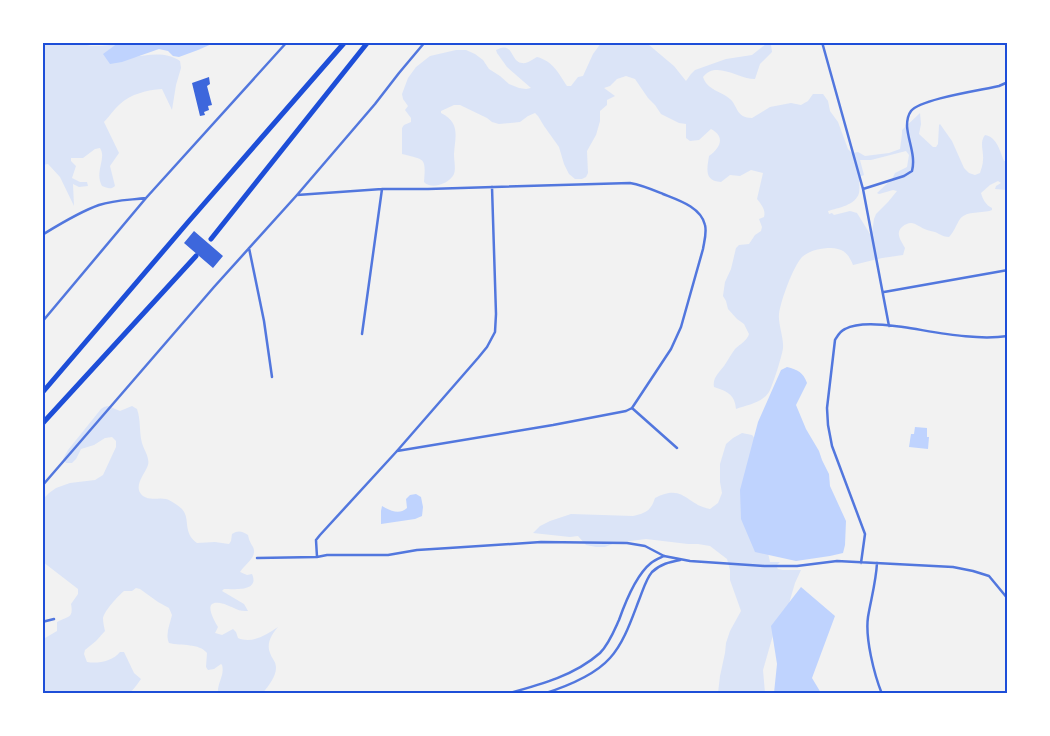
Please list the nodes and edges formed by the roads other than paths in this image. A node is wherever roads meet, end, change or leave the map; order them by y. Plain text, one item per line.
1 (287, 42) edge
2 (345, 42) edge
3 (368, 42) edge
4 (425, 42) edge
5 (822, 42) edge
6 (1008, 82) edge
7 (492, 186) junction
8 (863, 188) junction
9 (382, 189) junction
10 (297, 195) junction
11 (146, 198) junction
12 (42, 235) edge
13 (210, 239) dead end
14 (249, 248) junction
15 (196, 256) dead end
16 (1008, 270) edge
17 (884, 292) junction
18 (42, 322) edge
19 (890, 326) junction
20 (362, 334) dead end
21 (1008, 336) edge
22 (272, 377) dead end
23 (42, 393) edge
24 (632, 408) junction
25 (42, 424) edge
26 (677, 448) dead end
27 (397, 451) junction
28 (42, 486) edge
29 (664, 556) junction
30 (318, 557) junction
31 (257, 558) dead end
32 (683, 559) junction
33 (861, 562) junction
34 (877, 563) junction
35 (1008, 599) edge
36 (54, 619) dead end
37 (42, 622) edge
38 (506, 694) edge
39 (543, 694) edge
40 (882, 694) edge

1 - 11 street
2 - 23 highway
3 - 13 highway
4 - 10 street
5 - 8 street
6 - 8 street
7 - 9 street
7 - 24 street
7 - 27 street
8 - 17 street
9 - 10 street
9 - 20 street
10 - 14 street
11 - 12 street
11 - 18 street
14 - 22 street
14 - 28 street
15 - 25 highway
16 - 17 street
17 - 19 street
19 - 21 street
19 - 33 street
24 - 26 street
24 - 27 street
27 - 30 street
29 - 30 street
29 - 32 street
29 - 38 street
30 - 31 street
32 - 33 street
32 - 39 street
33 - 34 street
34 - 35 street
34 - 40 street
36 - 37 street

